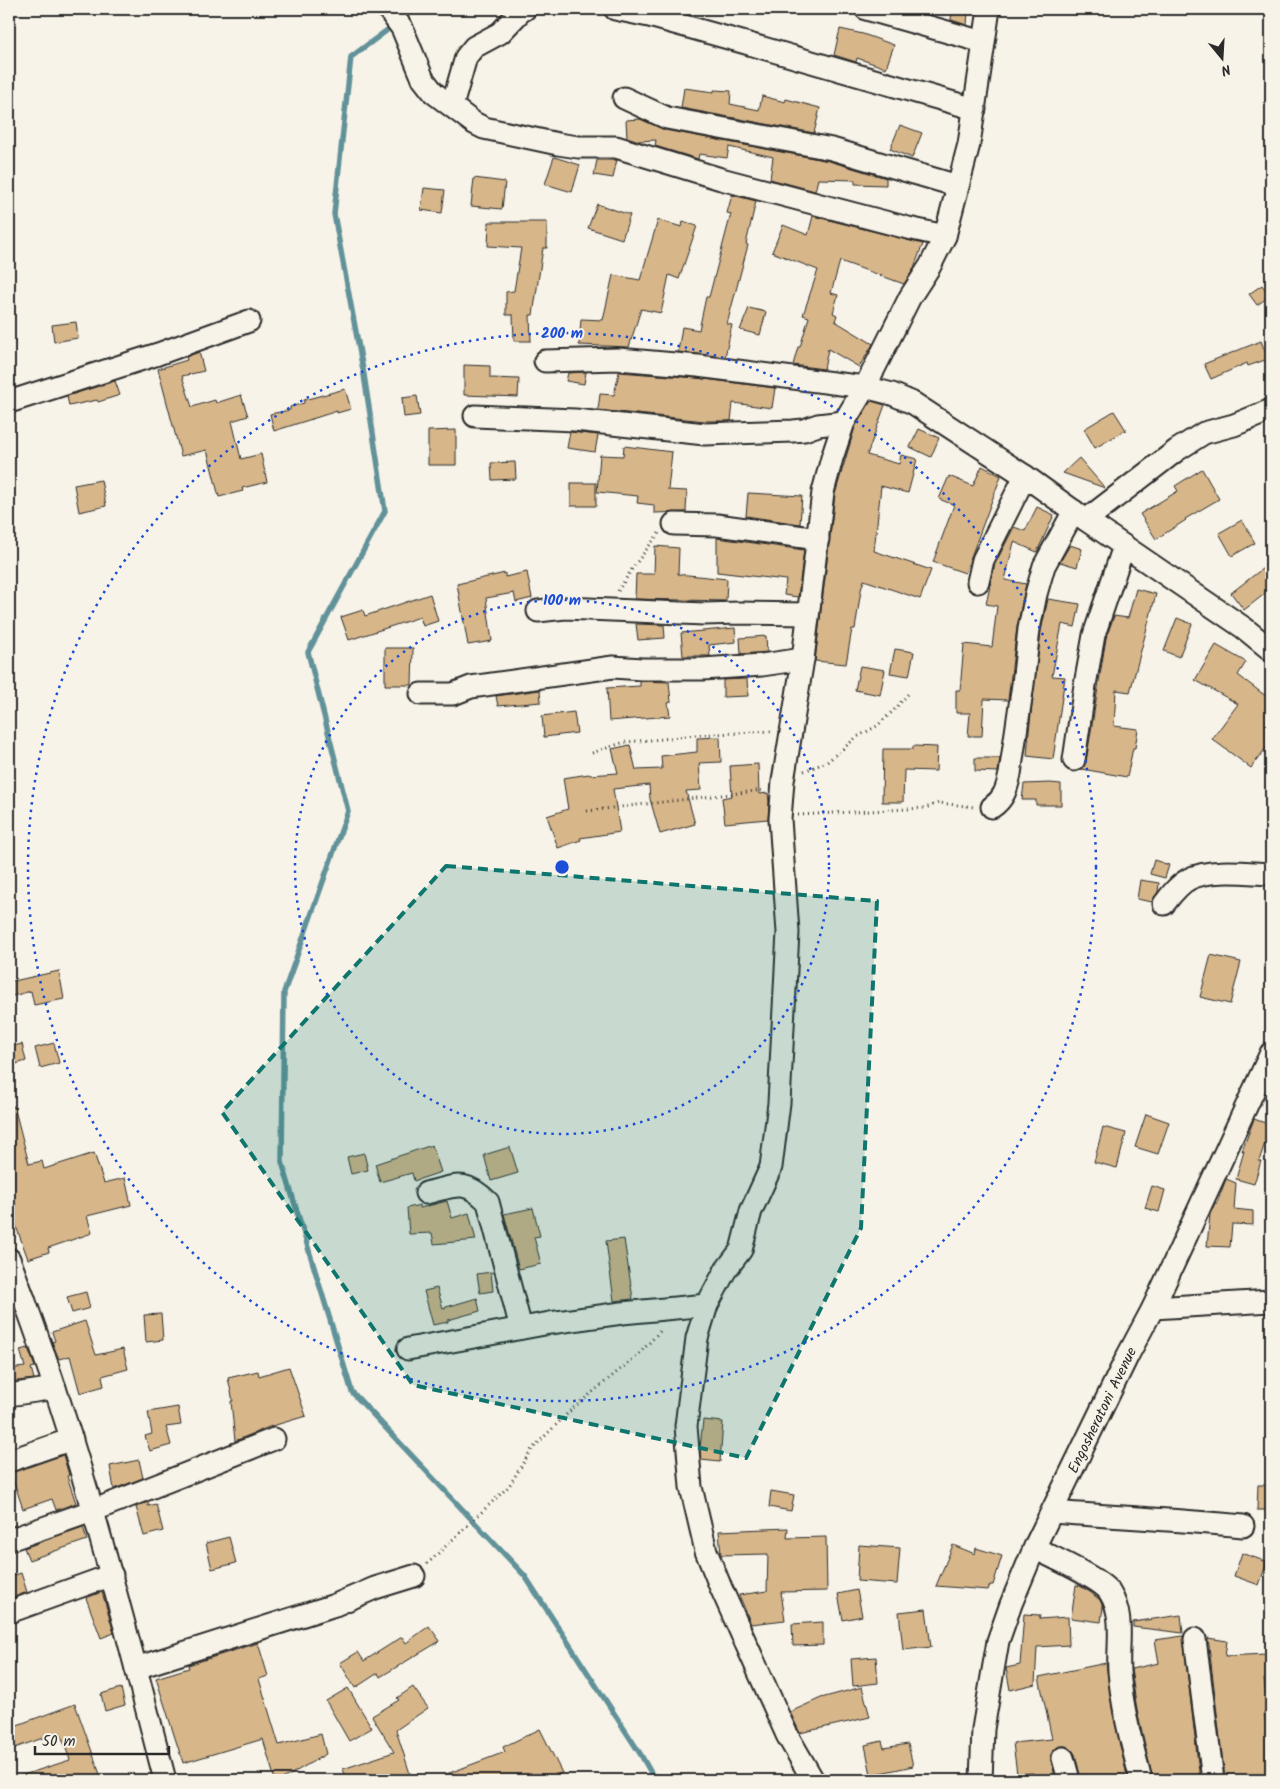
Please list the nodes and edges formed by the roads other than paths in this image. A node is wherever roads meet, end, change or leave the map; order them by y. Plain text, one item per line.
1 (388, 9) edge
2 (525, 9) edge
3 (615, 9) edge
4 (866, 9) edge
5 (989, 9) edge
6 (983, 42) junction
7 (624, 98) dead end
8 (452, 106) junction
9 (975, 108) junction
10 (958, 186) junction
11 (945, 236) junction
12 (249, 320) dead end
13 (545, 361) dead end
14 (865, 387) junction
15 (9, 402) edge
16 (1271, 410) edge
17 (475, 416) dead end
18 (844, 422) junction
19 (1025, 476) junction
20 (1080, 516) junction
21 (674, 524) road end
22 (818, 539) junction
23 (1124, 546) junction
24 (978, 582) dead end
25 (538, 611) dead end
26 (808, 614) junction
27 (1271, 650) edge
28 (803, 659) junction
29 (421, 694) dead end
30 (1074, 760) dead end
31 (992, 807) road end
32 (1271, 874) edge
33 (1164, 904) dead end
34 (1271, 1053) edge
35 (426, 1193) dead end
36 (9, 1259) edge
37 (16, 1296) edge
38 (1271, 1301) edge
39 (707, 1305) junction
40 (1153, 1308) junction
41 (522, 1328) junction
42 (408, 1349) dead end
43 (55, 1388) junction
44 (9, 1395) edge
45 (72, 1439) junction
46 (274, 1439) dead end
47 (9, 1461) edge
48 (92, 1511) junction
49 (1052, 1512) junction
50 (1243, 1526) dead end
51 (9, 1540) edge
52 (1034, 1548) junction
53 (112, 1575) junction
54 (414, 1576) road end
55 (9, 1612) edge
56 (1195, 1638) dead end
57 (136, 1668) junction
58 (1064, 1758) dead end
59 (165, 1780) edge
60 (813, 1780) edge
61 (980, 1780) edge
62 (1069, 1780) edge
63 (1141, 1780) edge
64 (1213, 1780) edge

1 - 8 street
2 - 8 street
3 - 9 street
4 - 6 street
5 - 6 street
6 - 9 street
7 - 10 street
8 - 11 street
9 - 10 street
10 - 11 street
11 - 14 street
12 - 15 street
13 - 14 street
14 - 18 street
14 - 19 street
16 - 20 street
17 - 18 street
18 - 22 street
19 - 20 street
19 - 24 street
20 - 23 street
20 - 31 street
21 - 22 street
22 - 26 street
23 - 27 street
23 - 30 street
25 - 26 street
26 - 28 street
28 - 29 street
28 - 39 street
32 - 33 street
34 - 40 street, Engosheratoni Avenue
35 - 41 street
36 - 37 street
37 - 43 street
38 - 40 street
39 - 41 street
39 - 60 street
40 - 49 street, Engosheratoni Avenue
41 - 42 street
43 - 44 street
43 - 45 street
45 - 47 street
45 - 48 street
46 - 48 street
48 - 51 street
48 - 53 street
49 - 50 street
49 - 52 street, Engosheratoni Avenue
52 - 61 street, Engosheratoni Avenue
52 - 63 street
53 - 55 street
53 - 57 street
54 - 57 street
56 - 64 street
57 - 59 street
58 - 62 street

